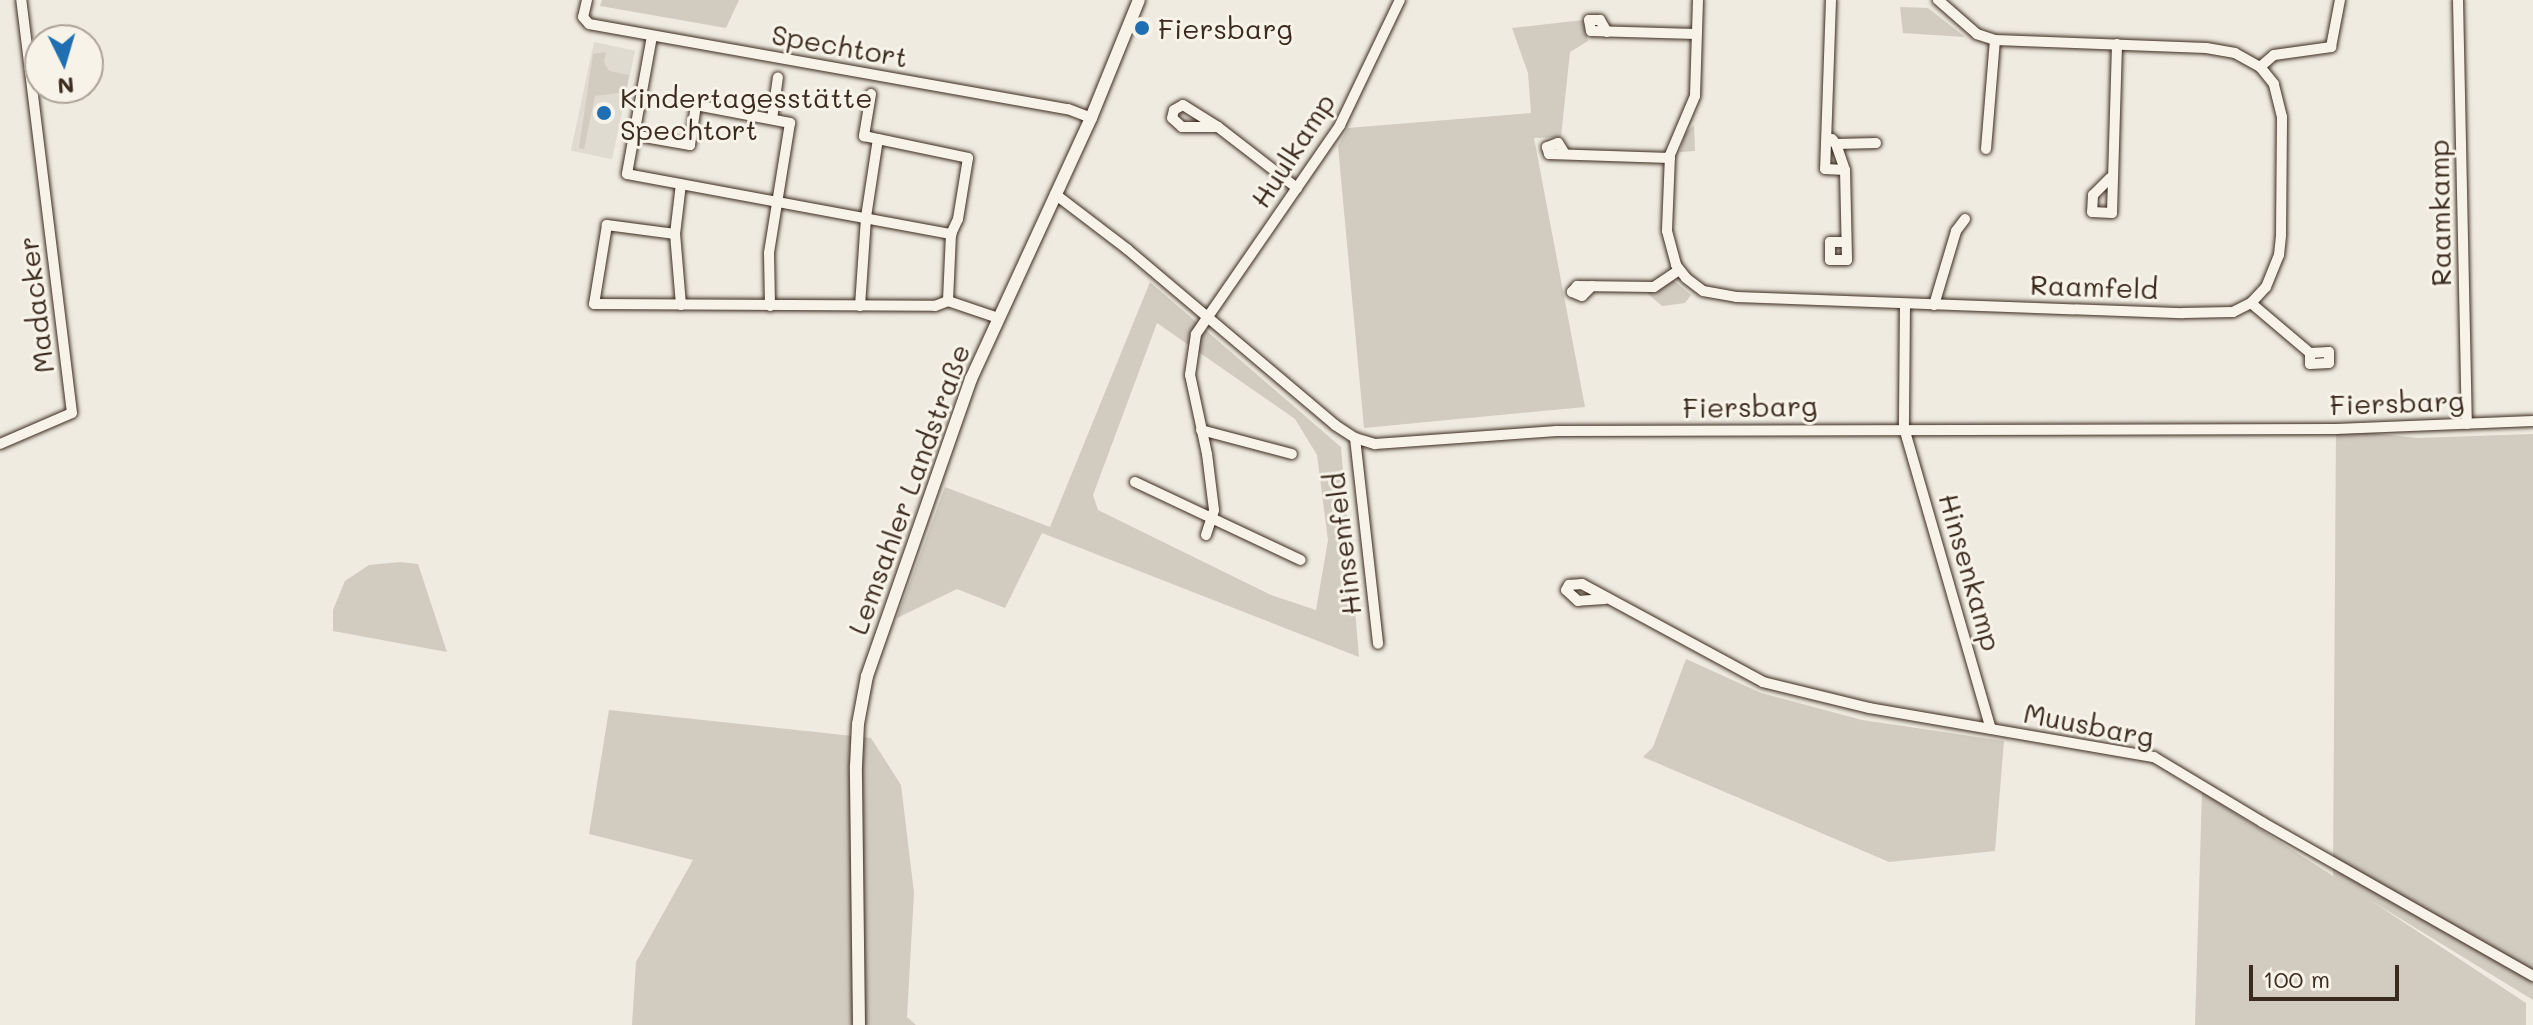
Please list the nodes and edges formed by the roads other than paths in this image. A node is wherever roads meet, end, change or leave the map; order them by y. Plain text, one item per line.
1 (21, 0) edge
2 (587, 0) edge
3 (1139, 0) edge
4 (1400, 0) edge
5 (1698, 0) edge
6 (1831, 0) edge
7 (1938, 0) edge
8 (2340, 0) edge
9 (2458, 0) edge
10 (1607, 32) dead end
11 (1696, 34) junction
12 (652, 36) junction
13 (1995, 40) junction
14 (2117, 44) junction
15 (2260, 67) junction
16 (778, 77) dead end
17 (871, 94) dead end
18 (1091, 118) junction
19 (772, 119) junction
20 (1218, 127) dead end
21 (1828, 133) junction
22 (633, 135) junction
23 (878, 139) junction
24 (1876, 143) dead end
25 (1836, 144) junction
26 (1986, 149) dead end
27 (1565, 154) dead end
28 (1670, 158) junction
29 (1845, 170) junction
30 (2110, 178) dead end
31 (681, 184) junction
32 (1297, 188) junction
33 (1055, 194) junction
34 (777, 201) junction
35 (866, 217) junction
36 (1965, 219) dead end
37 (675, 234) junction
38 (951, 234) junction
39 (1846, 242) dead end
40 (1679, 270) junction
41 (1592, 286) dead end
42 (948, 301) junction
43 (2251, 303) junction
44 (1905, 304) junction
45 (681, 305) junction
46 (1934, 305) junction
47 (770, 306) junction
48 (860, 306) junction
49 (1208, 316) junction
50 (998, 318) junction
51 (2310, 353) dead end
52 (2533, 421) edge
53 (2467, 424) junction
54 (1904, 428) junction
55 (1201, 430) junction
56 (1355, 438) junction
57 (0, 444) edge
58 (1292, 454) dead end
59 (1135, 482) dead end
60 (1212, 519) junction
61 (1206, 535) dead end
62 (1301, 560) dead end
63 (1605, 599) dead end
64 (1378, 644) dead end
65 (1991, 729) junction
66 (2533, 976) edge
67 (859, 1025) edge

1 - 57 street, Madacker
2 - 12 street, Spechtort
3 - 18 main road, Lemsahler Landstraße
4 - 32 street, Huulkamp
5 - 11 street
6 - 21 street
7 - 13 street
8 - 15 street
9 - 53 street, Raamkamp
10 - 11 street
11 - 28 street
12 - 18 street, Spechtort
12 - 22 street
13 - 14 street
13 - 26 street
14 - 15 street
14 - 30 street
15 - 43 street
16 - 19 street
17 - 23 street
18 - 33 main road, Lemsahler Landstraße
19 - 22 street
19 - 34 street
20 - 32 street
21 - 25 street
21 - 29 street
22 - 31 street
23 - 35 street
23 - 38 street
24 - 25 street
25 - 29 street
27 - 28 street
28 - 40 street
29 - 39 street
31 - 34 street
31 - 37 street
32 - 49 street, Huulkamp
33 - 49 street, Fiersbarg
33 - 50 main road, Lemsahler Landstraße
34 - 35 street
34 - 47 street
35 - 38 street
35 - 48 street
36 - 46 street
37 - 45 street
37 - 45 street
38 - 42 street
40 - 41 street
40 - 44 street, Raamfeld
42 - 48 street
42 - 50 street
43 - 46 street, Raamfeld
43 - 51 street
44 - 46 street, Raamfeld
44 - 54 street, Hinsenkamp
45 - 47 street
47 - 48 street
49 - 55 street, Huulkamp
49 - 56 street, Fiersbarg
50 - 67 main road, Lemsahler Landstraße
52 - 53 street, Fiersbarg
53 - 54 street, Fiersbarg
54 - 56 street, Fiersbarg
54 - 65 street, Hinsenkamp
55 - 58 street
55 - 60 street, Huulkamp
56 - 64 street, Hinsenfeld
59 - 60 street
60 - 61 street
60 - 62 street
63 - 65 street, Muusbarg
65 - 66 street, Muusbarg

